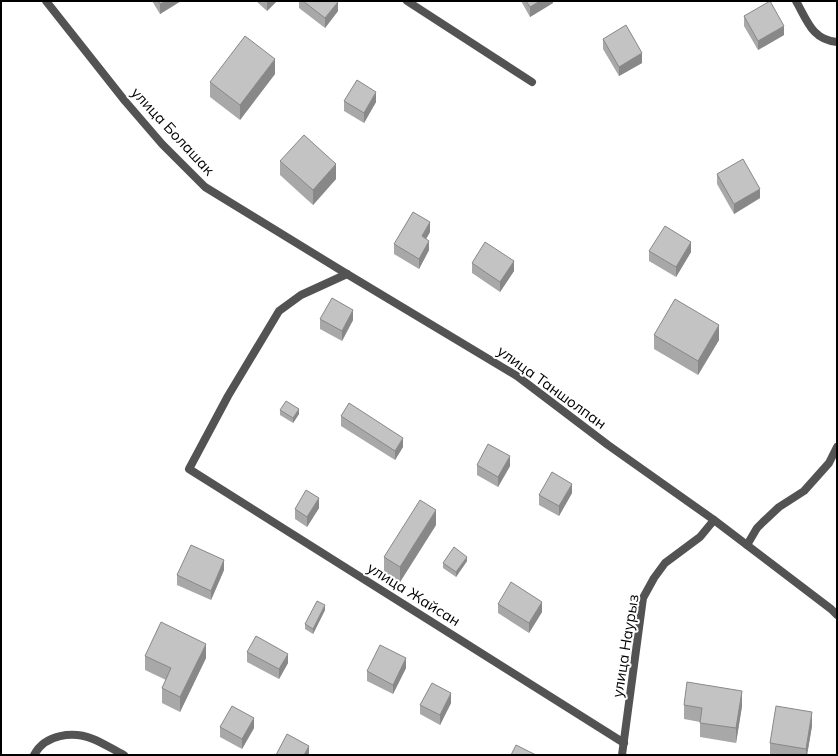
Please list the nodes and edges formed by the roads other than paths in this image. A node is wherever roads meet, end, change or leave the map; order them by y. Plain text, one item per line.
1 (46, 1) edge
2 (407, 1) edge
3 (796, 1) edge
4 (837, 42) edge
5 (532, 82) dead end
6 (347, 274) junction
7 (837, 447) edge
8 (714, 520) junction
9 (747, 545) junction
10 (837, 616) edge
11 (624, 743) junction
12 (34, 755) edge
13 (124, 755) edge
14 (622, 755) edge

1 - 6 street, улица Болашак
2 - 5 street
3 - 4 street
6 - 8 street, улица Таншолпан
6 - 11 street, улица Жайсан
7 - 9 street
8 - 9 street, улица Таншолпан
8 - 11 street, улица Наурыз
9 - 10 street, улица Таншолпан
11 - 14 street, улица Наурыз
12 - 13 street

